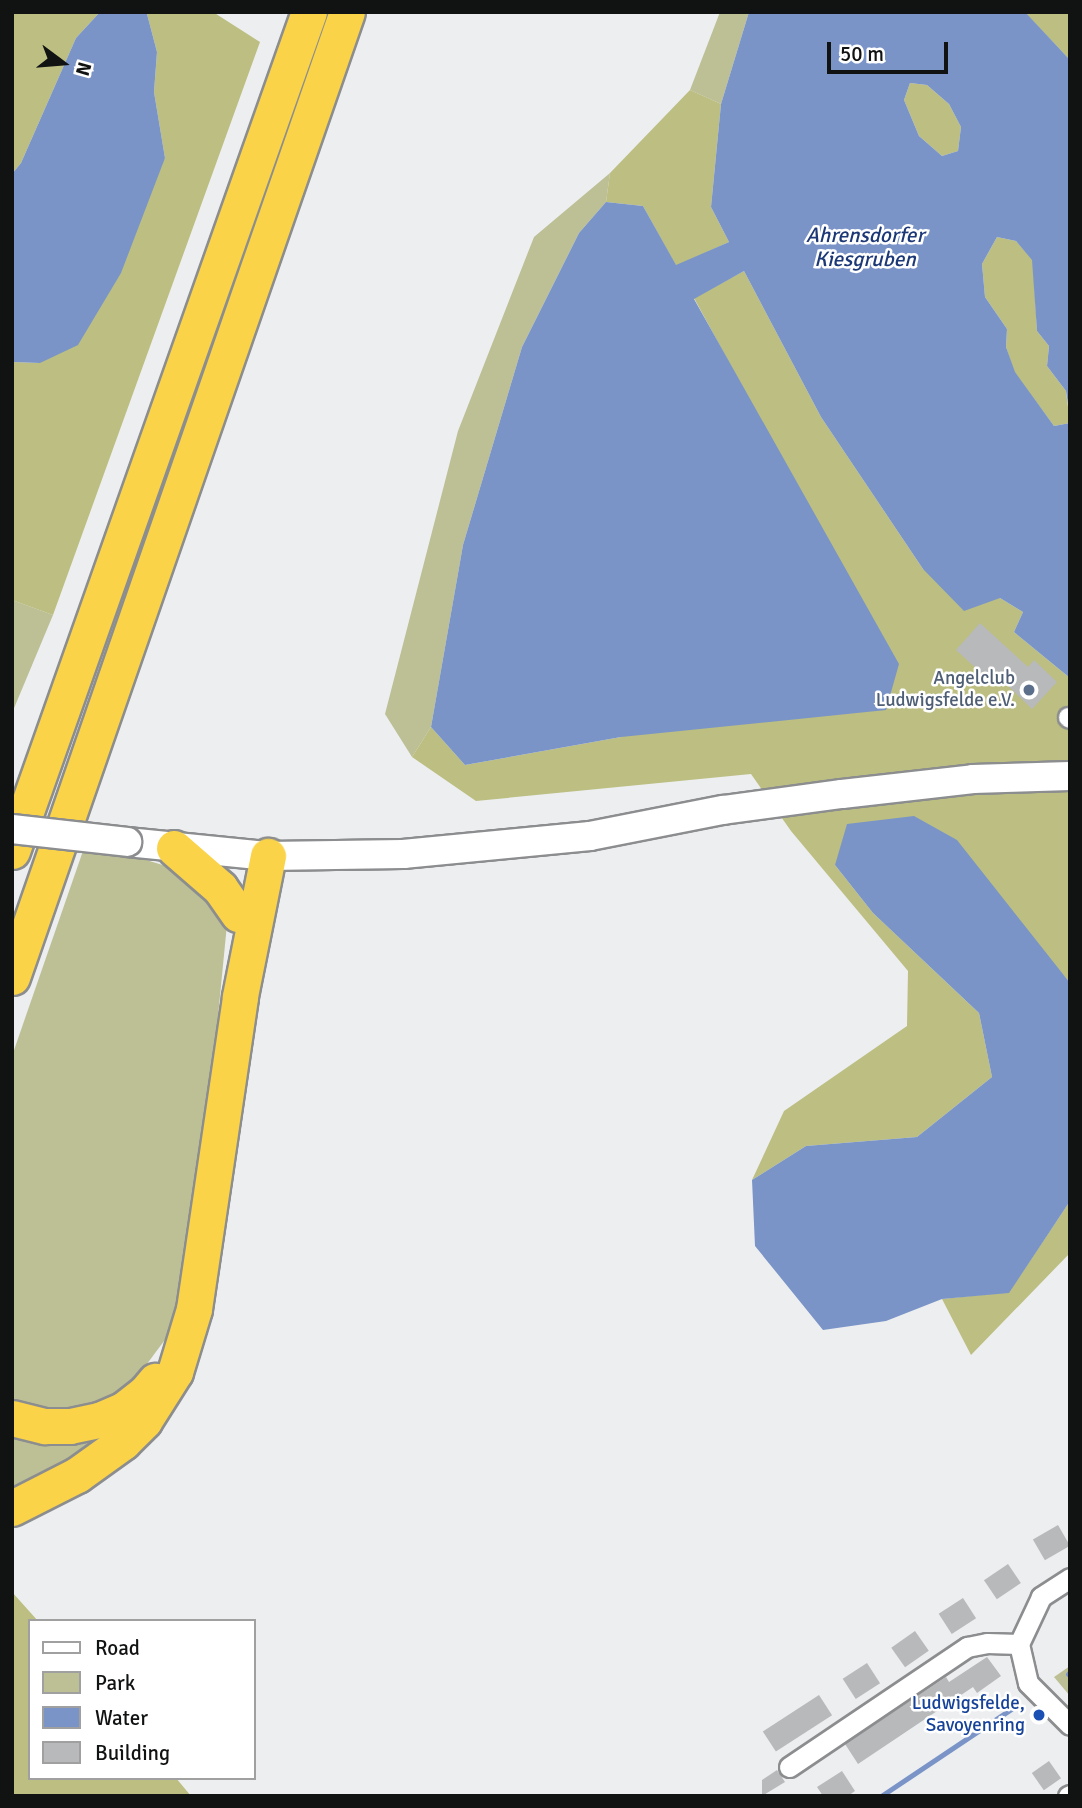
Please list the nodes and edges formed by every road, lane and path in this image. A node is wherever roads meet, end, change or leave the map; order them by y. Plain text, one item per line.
1 (309, 12) edge
2 (347, 12) edge
3 (1070, 776) edge
4 (12, 829) edge
5 (174, 848) junction
6 (12, 851) edge
7 (258, 856) junction
8 (238, 914) junction
9 (12, 977) edge
10 (240, 996) junction
11 (184, 1341) junction
12 (12, 1418) edge
13 (12, 1508) edge
14 (1070, 1578) edge
15 (1019, 1644) junction
16 (1070, 1725) edge
17 (789, 1766) dead end

1 - 6 highway
2 - 9 highway
3 - 7 main road
4 - 5 main road, bridge
5 - 7 main road
5 - 8 highway
7 - 8 highway
7 - 10 highway
8 - 10 highway
10 - 11 highway
11 - 12 highway
11 - 13 highway
14 - 15 street
15 - 16 street
15 - 17 street

